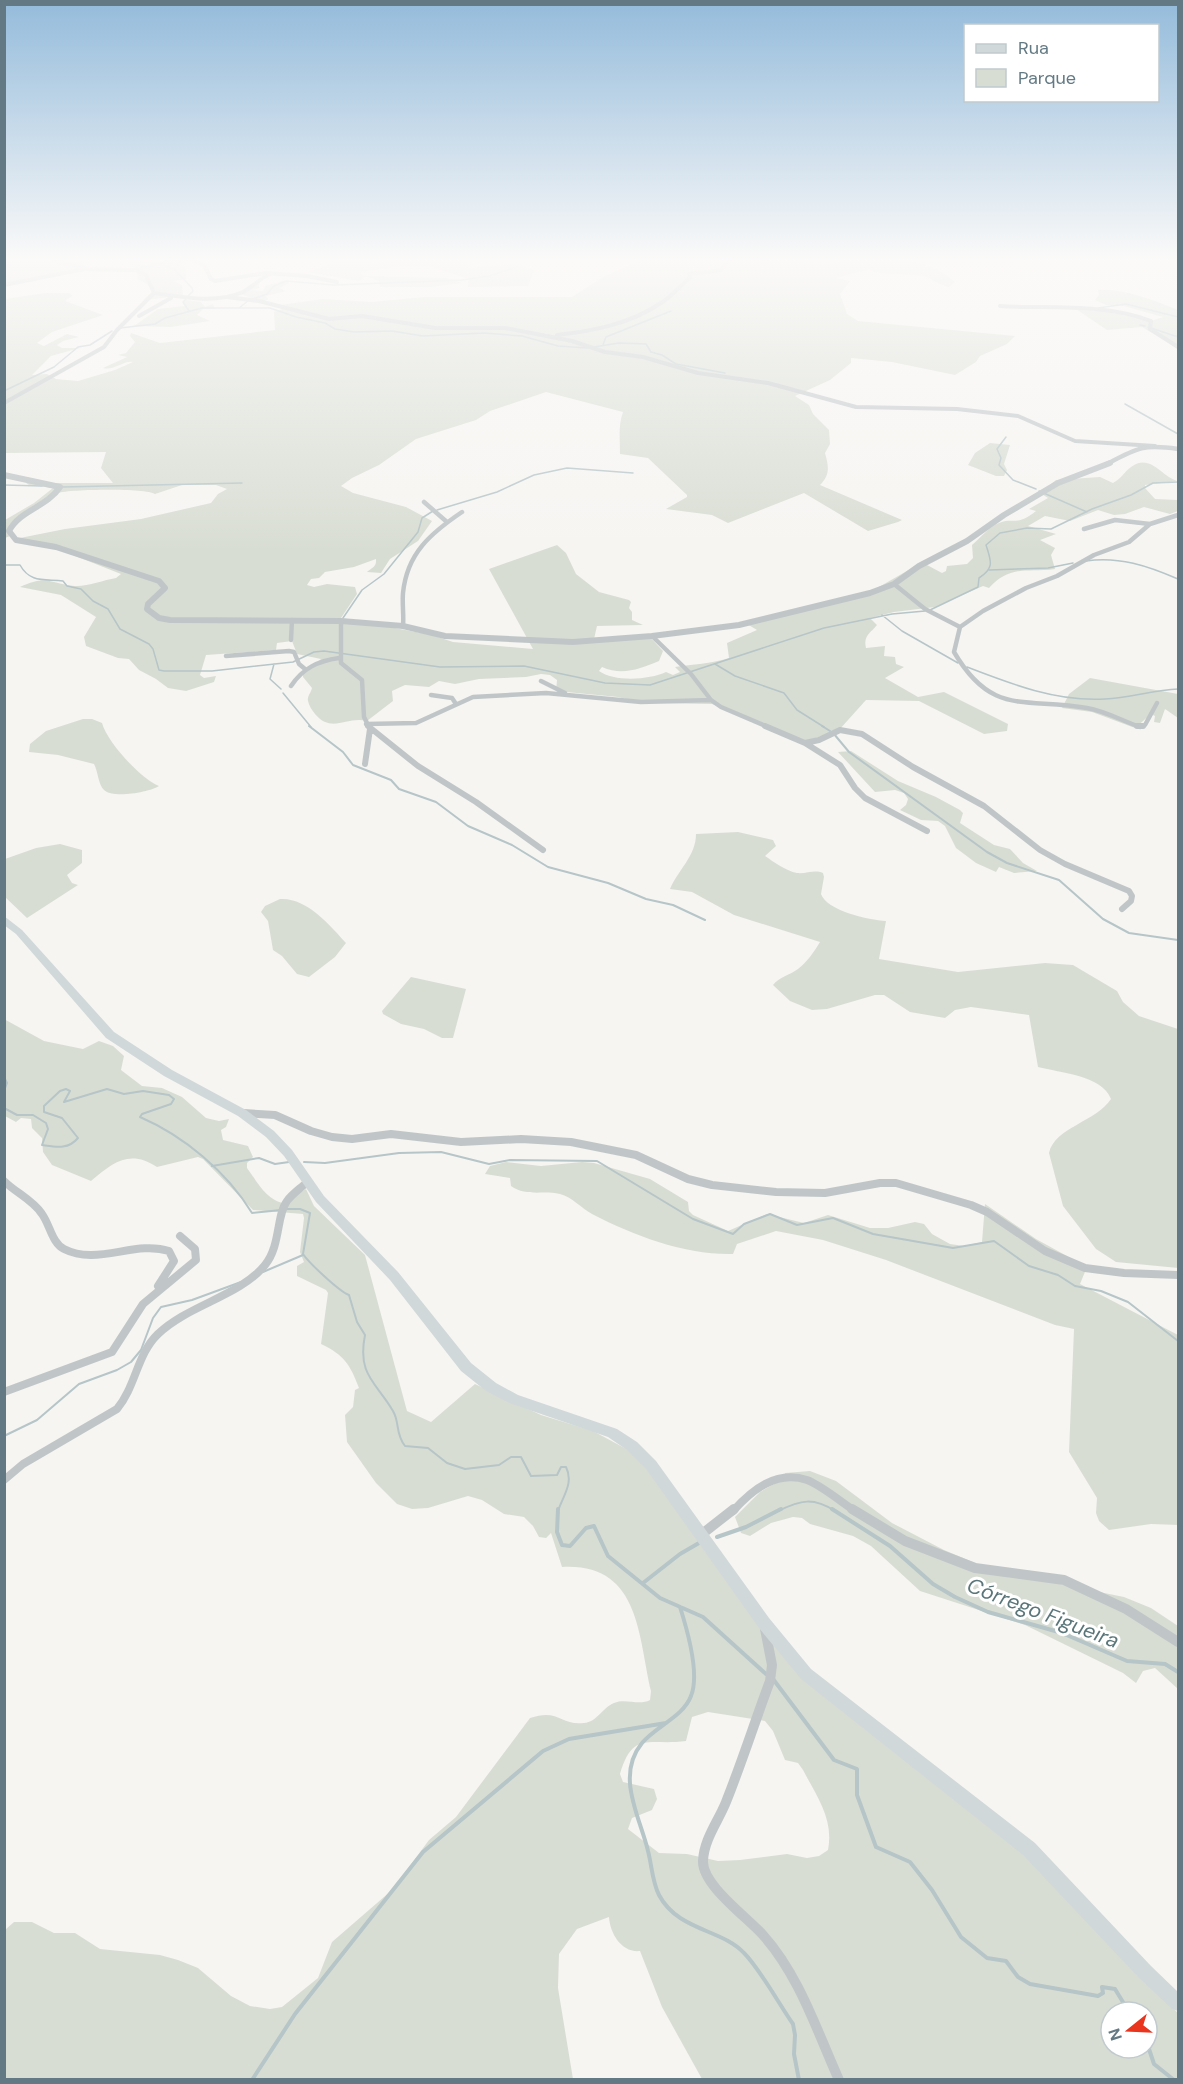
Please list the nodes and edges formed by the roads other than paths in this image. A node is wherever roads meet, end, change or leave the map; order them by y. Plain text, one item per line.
1 (86, 357) edge
2 (644, 357) edge
3 (4, 403) edge
4 (1155, 446) junction
5 (1179, 449) edge
6 (4, 475) edge
7 (424, 502) dead end
8 (462, 512) dead end
9 (1179, 515) edge
10 (1131, 521) junction
11 (447, 522) junction
12 (1150, 524) junction
13 (1084, 529) dead end
14 (1142, 530) junction
15 (894, 584) junction
16 (292, 621) junction
17 (341, 621) junction
18 (403, 626) junction
19 (960, 627) junction
20 (652, 636) junction
21 (291, 640) dead end
22 (339, 655) junction
23 (226, 656) dead end
24 (305, 669) junction
25 (541, 681) dead end
26 (291, 686) dead end
27 (431, 695) dead end
28 (569, 695) junction
29 (711, 700) junction
30 (1157, 703) dead end
31 (456, 704) junction
32 (368, 727) junction
33 (805, 742) junction
34 (365, 764) dead end
35 (927, 831) dead end
36 (543, 850) dead end
37 (1122, 909) dead end
38 (4, 919) edge
39 (242, 1113) junction
40 (4, 1181) edge
41 (307, 1182) junction
42 (180, 1236) dead end
43 (1179, 1275) edge
44 (143, 1304) junction
45 (4, 1392) edge
46 (5, 1479) edge
47 (702, 1534) junction
48 (764, 1623) junction
49 (1179, 1642) edge
50 (1179, 2003) edge
51 (840, 2079) edge

1 - 3 street
2 - 4 street
4 - 5 street
4 - 15 street
6 - 16 street
7 - 11 street
8 - 11 street
9 - 12 street
10 - 12 street
10 - 13 street
10 - 14 street
11 - 18 street
12 - 14 street
14 - 19 street
15 - 19 street
15 - 20 street
16 - 17 street
16 - 21 street
17 - 18 street
17 - 22 street
18 - 20 street
19 - 30 street
20 - 29 street
22 - 24 street
22 - 32 street
23 - 24 street
24 - 26 street
25 - 28 street
27 - 31 street
28 - 29 street
28 - 31 street
29 - 33 street
31 - 32 street
32 - 34 street
32 - 36 street
33 - 35 street
33 - 37 street
38 - 39 main road
39 - 41 main road
39 - 43 street
40 - 44 street
41 - 46 street
41 - 47 main road
42 - 44 street
44 - 45 street
47 - 48 main road
47 - 49 street
48 - 50 main road
48 - 51 street

